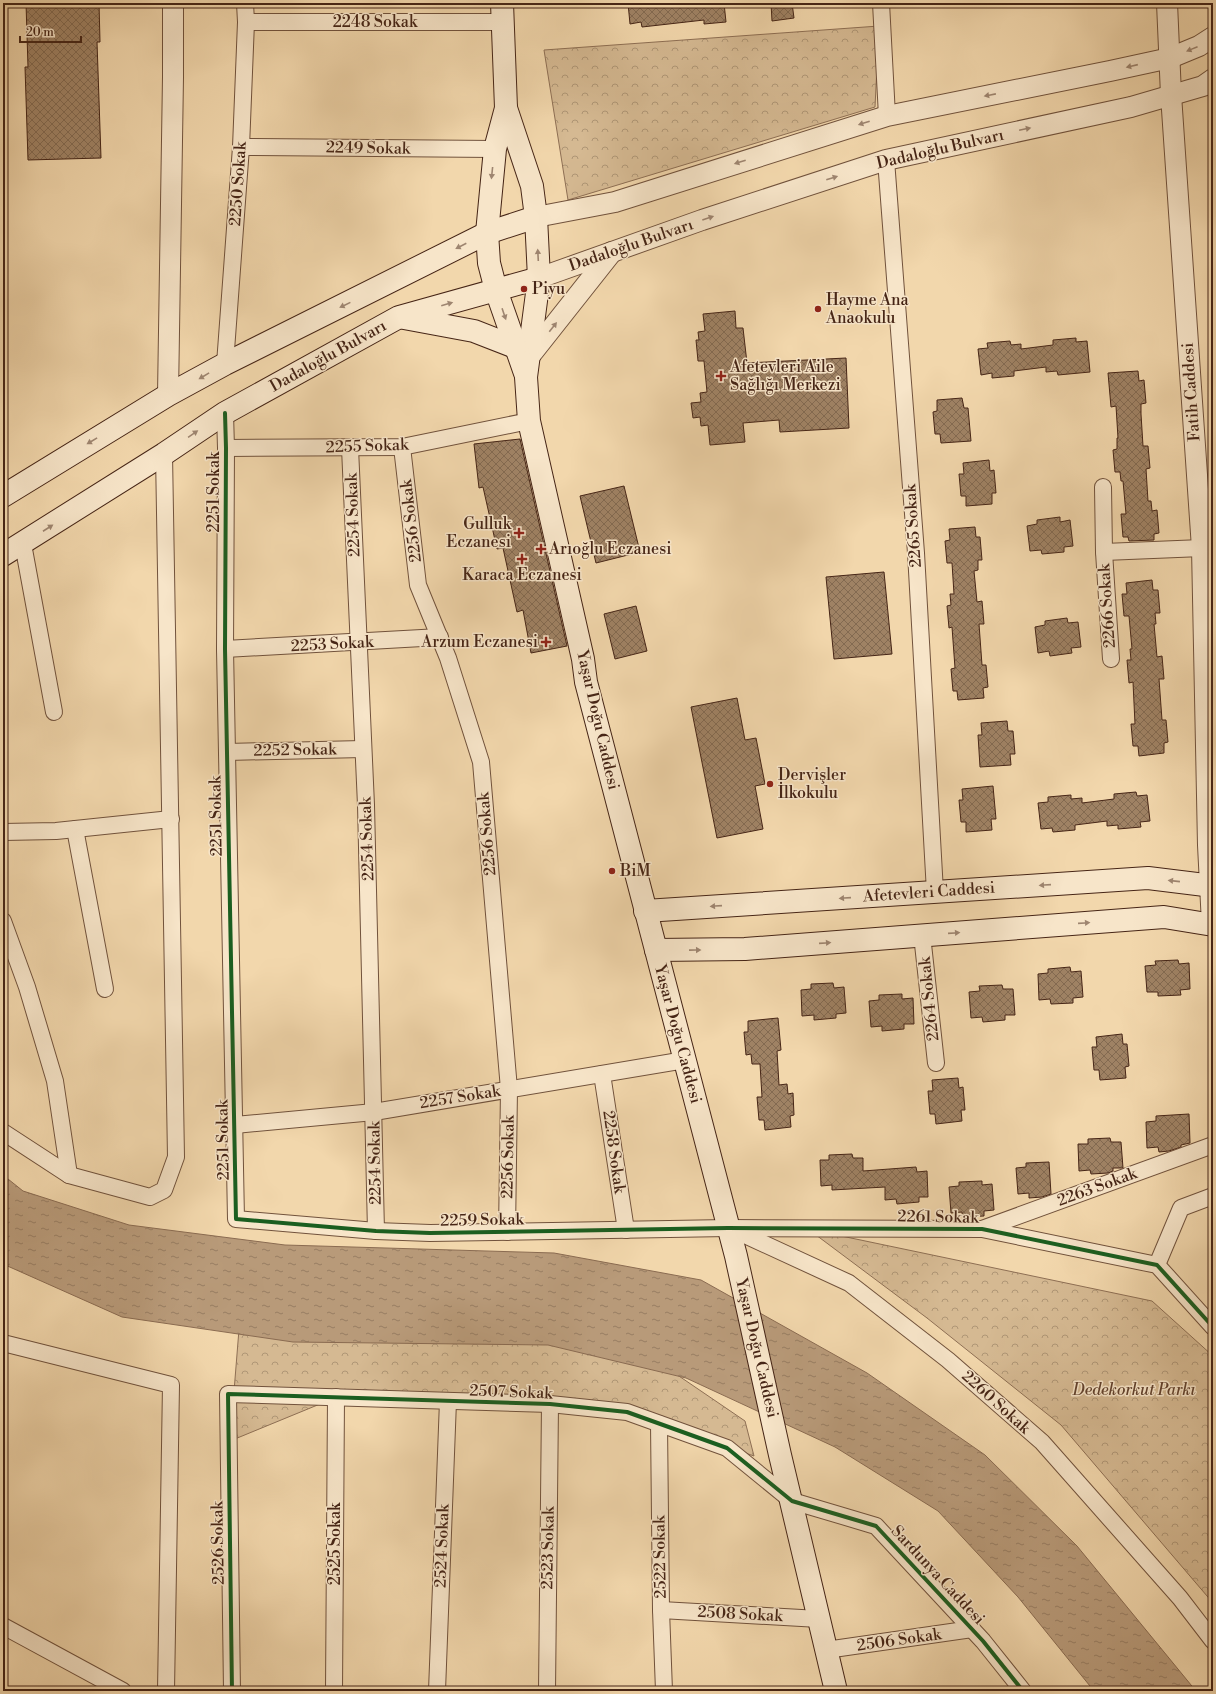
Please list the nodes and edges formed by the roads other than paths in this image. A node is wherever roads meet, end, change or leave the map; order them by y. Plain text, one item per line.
1 (173, 3) edge
2 (245, 3) edge
3 (881, 3) edge
4 (1167, 3) edge
5 (503, 13) edge
6 (246, 22) junction
7 (1213, 37) edge
8 (1170, 58) junction
9 (1213, 80) edge
10 (1171, 95) junction
11 (506, 108) junction
12 (887, 116) junction
13 (241, 147) junction
14 (495, 149) junction
15 (886, 160) junction
16 (536, 217) junction
17 (487, 233) junction
18 (612, 252) junction
19 (539, 278) junction
20 (496, 290) junction
21 (399, 317) junction
22 (524, 360) junction
23 (225, 364) junction
24 (168, 395) junction
25 (225, 413) junction
26 (529, 421) junction
27 (402, 447) junction
28 (226, 448) junction
29 (350, 448) junction
30 (164, 454) junction
31 (1103, 487) dead end
32 (3, 496) edge
33 (22, 544) junction
34 (1202, 548) junction
35 (1104, 552) junction
36 (3, 555) edge
37 (440, 637) junction
38 (359, 643) junction
39 (225, 649) junction
40 (1209, 658) edge
41 (1111, 659) dead end
42 (54, 712) dead end
43 (363, 749) junction
44 (227, 752) junction
45 (171, 819) junction
46 (75, 829) junction
47 (3, 832) edge
48 (1211, 886) edge
49 (935, 892) junction
50 (645, 911) junction
51 (3, 921) edge
52 (1212, 925) edge
53 (922, 936) junction
54 (656, 950) junction
55 (106, 989) dead end
56 (685, 1060) junction
57 (936, 1063) dead end
58 (602, 1074) junction
59 (509, 1089) junction
60 (374, 1112) junction
61 (235, 1124) junction
62 (3, 1132) edge
63 (1213, 1145) edge
64 (69, 1175) junction
65 (1213, 1196) edge
66 (236, 1219) joint
67 (728, 1228) junction
68 (982, 1229) junction
69 (626, 1230) junction
70 (376, 1231) junction
71 (507, 1232) junction
72 (1157, 1265) junction
73 (1213, 1327) edge
74 (3, 1343) edge
75 (228, 1394) joint
76 (336, 1397) junction
77 (448, 1401) junction
78 (550, 1404) junction
79 (659, 1424) junction
80 (792, 1501) junction
81 (661, 1610) junction
82 (819, 1618) junction
83 (3, 1626) edge
84 (972, 1629) junction
85 (1213, 1641) edge
86 (826, 1650) junction
87 (123, 1691) edge
88 (166, 1691) edge
89 (232, 1691) edge
90 (334, 1691) edge
91 (437, 1691) edge
92 (547, 1691) edge
93 (664, 1691) edge
94 (836, 1691) edge
95 (1023, 1691) edge

1 - 24 street
2 - 6 street, 2250 Sokak
3 - 12 street
4 - 8 street, Fatih Caddesi
5 - 6 street, 2248 Sokak
5 - 11 main road
6 - 13 street, 2250 Sokak
7 -> 8 street
8 - 10 street, Fatih Caddesi
8 -> 12 street
9 - 10 street, Dadaloğlu Bulvarı
15 -> 10 street, Dadaloğlu Bulvarı
10 - 34 street, Fatih Caddesi
11 - 14 main road
11 - 16 main road
12 -> 16 street
13 - 14 street, 2249 Sokak
13 - 23 street, 2250 Sokak
14 -> 17 main road
18 -> 15 street, Dadaloğlu Bulvarı
15 - 49 street, 2265 Sokak
16 - 17 main road
19 -> 16 main road
17 - 20 main road
17 -> 23 main road
18 - 19 street, Dadaloğlu Bulvarı
22 -> 18 street
19 - 20 main road, Dadaloğlu Bulvarı
19 - 22 main road
21 -> 20 main road, Dadaloğlu Bulvarı
20 -> 22 main road
21 - 22 main road
21 - 25 main road, Dadaloğlu Bulvarı
22 - 26 main road, Yaşar Doğu Caddesi
23 -> 24 main road
24 -> 32 main road
25 - 28 street, 2251 Sokak
30 -> 25 main road, Dadaloğlu Bulvarı
26 - 27 street, 2255 Sokak
26 - 50 main road, Yaşar Doğu Caddesi
27 - 29 street, 2255 Sokak
27 - 37 street, 2256 Sokak
28 - 29 street, 2255 Sokak
28 - 39 street, 2251 Sokak
29 - 38 street, 2254 Sokak
33 -> 30 main road, Dadaloğlu Bulvarı
30 - 45 street
31 - 35 street, 2266 Sokak
33 - 36 main road, Dadaloğlu Bulvarı
33 - 42 street
34 - 35 street, 2266 Sokak
34 - 40 street, Fatih Caddesi
35 - 41 street, 2266 Sokak
37 - 38 street, 2253 Sokak
37 - 59 street, 2256 Sokak
38 - 39 street, 2253 Sokak
38 - 43 street, 2254 Sokak
39 - 44 street, 2251 Sokak
40 - 48 street, Fatih Caddesi
43 - 44 street, 2252 Sokak
43 - 60 street, 2254 Sokak
44 - 61 street, 2251 Sokak
45 - 46 street
45 - 64 street
46 - 47 street
46 - 55 street
48 -> 49 main road, Afetevleri Caddesi
48 - 52 street, Fatih Caddesi
49 -> 50 main road, Afetevleri Caddesi
50 - 54 main road, Yaşar Doğu Caddesi
51 - 64 street
53 -> 52 main road
54 -> 53 main road
53 - 57 street, 2264 Sokak
54 - 56 main road, Yaşar Doğu Caddesi
56 - 58 street, 2257 Sokak
56 - 67 main road, Yaşar Doğu Caddesi
58 - 59 street, 2257 Sokak
58 - 69 street, 2258 Sokak
59 - 60 street, 2257 Sokak
59 - 71 street, 2256 Sokak
60 - 61 street, 2257 Sokak
60 - 70 street, 2254 Sokak
61 - 66 street, 2251 Sokak
62 - 64 street
63 - 68 street, 2263 Sokak
65 - 72 street
66 - 70 street, 2259 Sokak
67 - 68 street, 2261 Sokak
67 - 69 street, 2259 Sokak
67 - 80 main road, Yaşar Doğu Caddesi
67 - 85 street, 2260 Sokak
68 - 72 street, 2261 Sokak
69 - 71 street, 2259 Sokak
70 - 71 street, 2259 Sokak
72 - 73 street
74 - 88 street
75 - 76 street, 2507 Sokak
75 - 89 street, 2526 Sokak
76 - 77 street, 2507 Sokak
76 - 90 street, 2525 Sokak
77 - 78 street, 2507 Sokak
77 - 91 street, 2524 Sokak
78 - 79 street, 2507 Sokak
78 - 92 street, 2523 Sokak
79 - 80 street, 2507 Sokak
79 - 81 street, 2522 Sokak
80 - 82 main road, Yaşar Doğu Caddesi
80 - 84 street, Sardunya Caddesi
81 - 82 street, 2508 Sokak
81 - 93 street, 2522 Sokak
82 - 86 main road, Yaşar Doğu Caddesi
83 - 87 street
84 - 86 street, 2506 Sokak
84 - 95 street, Sardunya Caddesi
86 - 94 main road, Yaşar Doğu Caddesi

